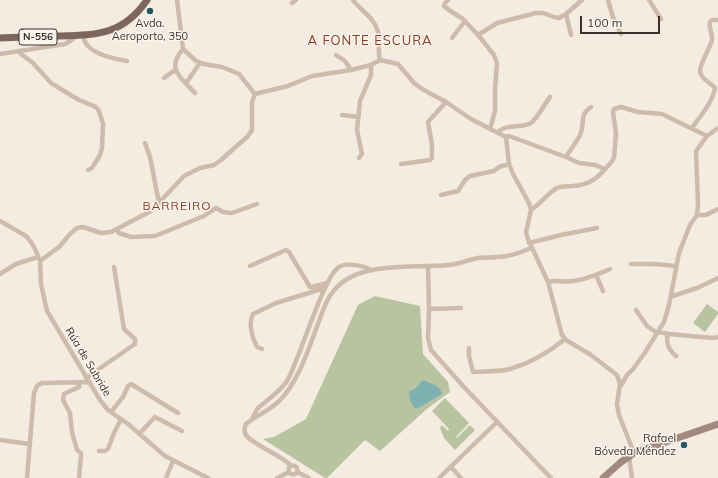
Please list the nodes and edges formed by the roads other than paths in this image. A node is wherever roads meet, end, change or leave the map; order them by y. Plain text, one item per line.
1 (147, 0) edge
2 (177, 0) edge
3 (296, 0) edge
4 (353, 0) edge
5 (448, 0) edge
6 (582, 0) edge
7 (608, 0) edge
8 (649, 0) edge
9 (292, 3) dead end
10 (566, 14) junction
11 (661, 19) dead end
12 (718, 20) edge
13 (465, 21) junction
14 (621, 34) dead end
15 (478, 35) junction
16 (571, 35) dead end
17 (80, 36) junction
18 (0, 38) edge
19 (452, 38) dead end
20 (183, 49) junction
21 (20, 50) junction
22 (0, 54) edge
23 (336, 55) dead end
24 (380, 60) junction
25 (127, 61) dead end
26 (200, 63) junction
27 (371, 65) junction
28 (176, 70) junction
29 (351, 70) junction
30 (164, 78) dead end
31 (186, 83) junction
32 (195, 93) dead end
33 (255, 94) junction
34 (550, 97) dead end
35 (446, 102) junction
36 (591, 107) dead end
37 (342, 115) dead end
38 (358, 117) junction
39 (692, 128) junction
40 (718, 128) edge
41 (490, 129) junction
42 (498, 132) junction
43 (707, 136) junction
44 (506, 137) junction
45 (144, 143) dead end
46 (566, 157) junction
47 (358, 158) dead end
48 (401, 164) dead end
49 (509, 164) junction
50 (605, 169) junction
51 (88, 170) dead end
52 (441, 195) dead end
53 (159, 203) junction
54 (257, 204) dead end
55 (531, 210) junction
56 (718, 210) edge
57 (696, 215) junction
58 (0, 221) edge
59 (597, 228) dead end
60 (117, 230) junction
61 (529, 243) junction
62 (532, 248) junction
63 (39, 259) junction
64 (631, 264) dead end
65 (250, 266) dead end
66 (428, 266) junction
67 (676, 266) junction
68 (114, 267) dead end
69 (610, 269) dead end
70 (371, 270) junction
71 (0, 274) edge
72 (596, 275) junction
73 (718, 278) edge
74 (548, 282) junction
75 (326, 286) junction
76 (603, 291) dead end
77 (671, 295) junction
78 (429, 308) junction
79 (461, 308) dead end
80 (636, 310) dead end
81 (658, 333) junction
82 (667, 334) junction
83 (718, 337) edge
84 (565, 339) junction
85 (262, 348) dead end
86 (468, 348) dead end
87 (676, 356) dead end
88 (617, 375) junction
89 (627, 375) junction
90 (88, 380) junction
91 (80, 382) junction
92 (620, 387) junction
93 (111, 412) junction
94 (178, 413) dead end
95 (121, 419) junction
96 (252, 419) junction
97 (497, 422) junction
98 (718, 424) edge
99 (182, 431) dead end
100 (140, 433) junction
101 (0, 440) edge
102 (30, 444) junction
103 (99, 451) dead end
104 (632, 454) junction
105 (173, 461) junction
106 (291, 466) junction
107 (451, 467) junction
108 (297, 472) junction
109 (291, 475) edge
110 (27, 478) edge
111 (79, 478) edge
112 (166, 478) edge
113 (206, 478) edge
114 (277, 478) edge
115 (309, 478) edge
116 (439, 478) edge
117 (461, 478) edge
118 (551, 478) edge
119 (603, 478) edge
120 (632, 478) edge

1 - 17 main road, N-556
2 - 20 street
3 - 9 street
4 - 24 street
5 - 13 street
6 - 10 street
7 - 14 street
8 - 11 street
10 - 15 street
10 - 16 street
12 - 39 street
13 - 15 street
13 - 19 street
15 - 41 street
17 - 18 main road, N-556
17 - 21 street
17 - 25 street
20 - 26 street
20 - 28 street
21 - 22 street
21 - 51 street
23 - 29 street
24 - 27 street
24 - 35 street
26 - 31 street
26 - 33 street
27 - 29 street
27 - 38 street
28 - 30 street
28 - 31 street
29 - 33 street
31 - 32 street
33 - 53 street
34 - 42 street
35 - 41 street
35 - 48 street
36 - 46 street
37 - 38 street
38 - 47 street
39 - 43 street
39 - 50 street
40 - 43 street
41 - 42 street
42 - 44 street
43 - 57 street
44 - 46 street
44 - 49 street
45 - 53 street
46 - 50 street
49 - 52 street
49 - 55 street
50 - 55 street
53 - 60 street
54 - 60 street
55 - 61 street
56 - 57 street
57 - 67 street
58 - 63 street, Rúa de Subride
59 - 61 street
60 - 63 street
61 - 62 street
62 - 66 street
62 - 74 street
63 - 71 street
63 - 90 street, Rúa de Subride
64 - 67 street
65 - 75 street
66 - 70 street
66 - 78 street
67 - 77 street
68 - 90 street
69 - 72 street
70 - 75 street
70 - 96 street
72 - 74 street
72 - 76 street
73 - 77 street
74 - 84 street
75 - 85 street
75 - 96 street
77 - 81 street
78 - 79 street
78 - 97 street
80 - 81 street
81 - 82 street
81 - 89 street
82 - 83 street
82 - 87 street
84 - 86 street
84 - 88 street
88 - 89 street
88 - 92 street
89 - 92 street
90 - 91 street
90 - 93 street, Rúa de Subride
91 - 102 street
91 - 111 street
92 - 104 street
93 - 94 street
93 - 95 street, Rúa de Subride
95 - 100 street, Rúa de Subride
95 - 103 street
96 - 106 street
97 - 107 street
97 - 118 street
98 - 104 main road
99 - 100 street
100 - 105 street, Rúa de Subride
101 - 102 street
102 - 110 street
104 - 119 main road
104 - 120 street
105 - 112 street
105 - 113 street, Rúa de Subride
106 - 108 street
106 - 109 street
107 - 116 street
107 - 117 street
108 - 109 street
108 - 115 street
109 - 114 street

